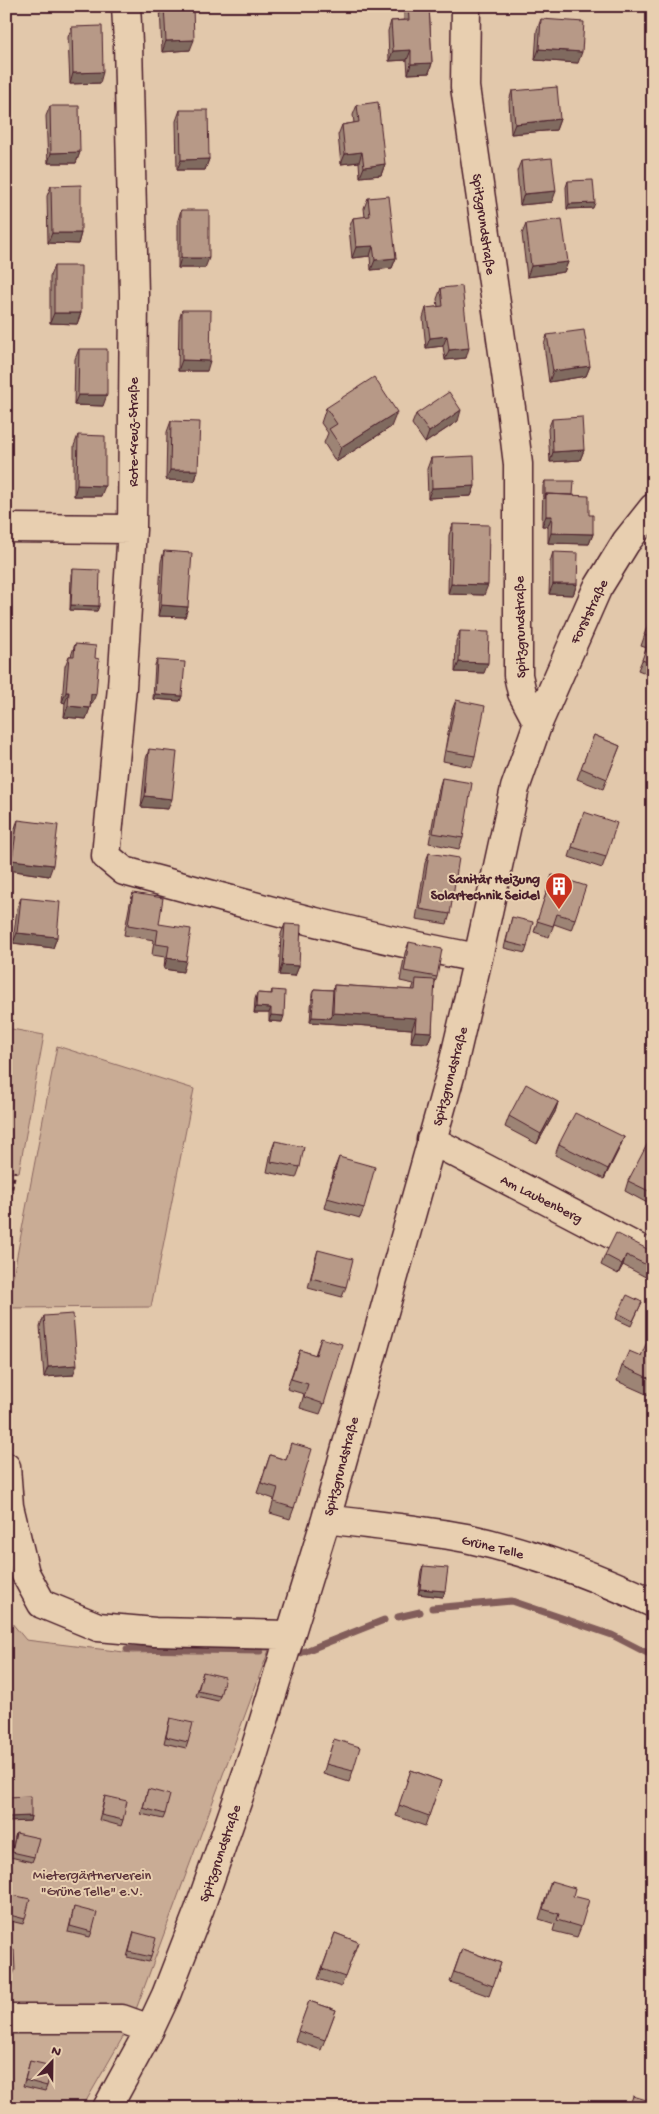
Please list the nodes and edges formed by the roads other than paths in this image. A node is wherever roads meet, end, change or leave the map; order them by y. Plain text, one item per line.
1 (126, 6) edge
2 (466, 6) edge
3 (653, 508) edge
4 (6, 528) edge
5 (132, 529) junction
6 (538, 723) junction
7 (478, 958) junction
8 (431, 1140) junction
9 (653, 1256) edge
10 (6, 1467) edge
11 (326, 1519) junction
12 (653, 1603) edge
13 (290, 1635) junction
14 (6, 2019) edge
15 (150, 2029) junction
16 (107, 2108) edge

1 - 5 street, Rote-Kreuz-Straße
2 - 6 street, Spitzgrundstraße
3 - 6 street, Forststraße
4 - 5 street
5 - 7 street, Rote-Kreuz-Straße
6 - 7 street, Spitzgrundstraße
7 - 8 street, Spitzgrundstraße
8 - 9 street, Am Laubenberg
8 - 11 street, Spitzgrundstraße
10 - 13 street
11 - 12 street, Grüne Telle
11 - 13 street, Spitzgrundstraße
13 - 15 street, Spitzgrundstraße
14 - 15 street
15 - 16 street, Spitzgrundstraße

